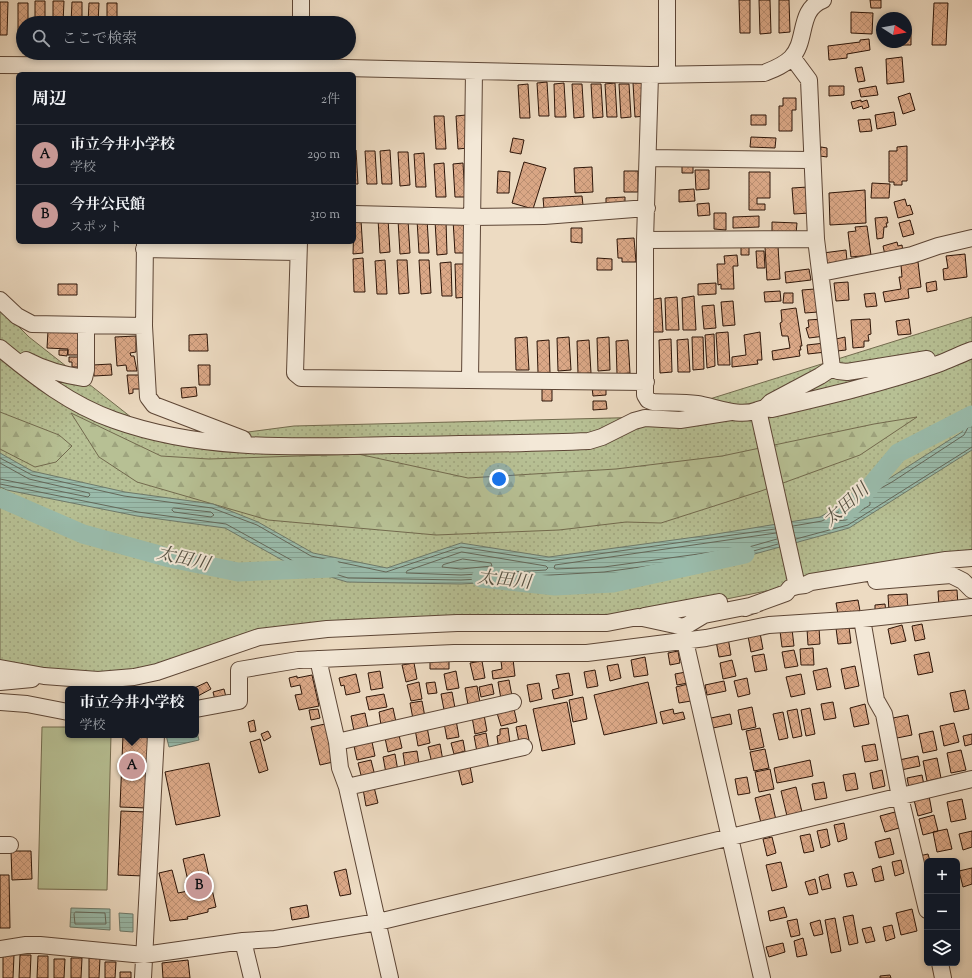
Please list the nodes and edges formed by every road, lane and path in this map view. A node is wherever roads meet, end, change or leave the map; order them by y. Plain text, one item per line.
1 (301, 0) edge
2 (668, 0) edge
3 (823, 0) edge
4 (301, 16) edge
5 (792, 57) junction
6 (0, 65) edge
7 (300, 65) edge
8 (147, 70) edge
9 (223, 70) edge
10 (474, 70) junction
11 (650, 74) junction
12 (667, 74) junction
13 (648, 158) junction
14 (811, 160) junction
15 (646, 208) junction
16 (356, 214) edge
17 (472, 217) junction
18 (972, 238) edge
19 (645, 240) junction
20 (816, 240) junction
21 (144, 246) edge
22 (299, 247) edge
23 (821, 273) junction
24 (0, 300) edge
25 (86, 326) junction
26 (144, 326) junction
27 (2, 349) edge
28 (972, 350) edge
29 (953, 357) junction
30 (832, 368) junction
31 (470, 380) junction
32 (646, 382) junction
33 (731, 412) junction
34 (761, 412) junction
35 (255, 445) junction
36 (972, 558) edge
37 (797, 585) junction
38 (972, 590) edge
39 (754, 605) junction
40 (972, 607) edge
41 (638, 617) junction
42 (862, 619) junction
43 (685, 641) junction
44 (318, 659) junction
45 (0, 668) edge
46 (44, 676) junction
47 (0, 682) edge
48 (65, 687) edge
49 (0, 702) edge
50 (513, 702) dead end
51 (199, 708) edge
52 (65, 711) edge
53 (156, 738) edge
54 (337, 742) junction
55 (524, 747) dead end
56 (972, 779) edge
57 (347, 787) junction
58 (900, 797) junction
59 (730, 837) junction
60 (924, 897) edge
61 (378, 922) junction
62 (243, 941) junction
63 (0, 949) edge
64 (144, 955) junction
65 (941, 966) edge
66 (143, 978) edge
67 (252, 978) edge
68 (390, 978) edge
69 (762, 978) edge
70 (943, 978) edge

1 - 4 street
2 - 12 street
3 - 5 street
5 - 12 street
5 - 14 street
6 - 8 street
7 - 9 street
7 - 10 street
8 - 9 street
10 - 11 street
10 - 17 street
11 - 12 street
11 - 13 street
13 - 14 street
13 - 15 street
14 - 20 street
15 - 17 street
15 - 19 street
16 - 17 street
17 - 31 street
18 - 23 street
19 - 20 street
19 - 32 street
20 - 23 street
21 - 22 street
21 - 26 street
22 - 31 street
23 - 30 street
24 - 25 street
25 - 26 street
25 - 27 street
26 - 35 street
27 - 35 street
28 - 29 street
29 - 30 street
29 - 34 street
30 - 34 street
31 - 32 street
32 - 33 street
33 - 34 street
33 - 35 street
34 - 37 street
36 - 37 street
37 - 38 street
37 - 39 street
37 - 41 street
39 - 41 street
39 - 43 street
40 - 42 street
41 - 46 street
42 - 43 street
42 - 58 street
43 - 44 street
43 - 59 street
44 - 51 street
44 - 54 street
45 - 46 street
46 - 47 street
46 - 48 street
49 - 52 street
50 - 54 street
53 - 64 street
54 - 57 street
55 - 57 street
56 - 58 street
57 - 61 street
58 - 59 street
58 - 60 street
59 - 61 street
59 - 69 street
61 - 62 street
61 - 68 street
62 - 64 street
62 - 67 street
63 - 64 street
64 - 66 street
65 - 70 street

